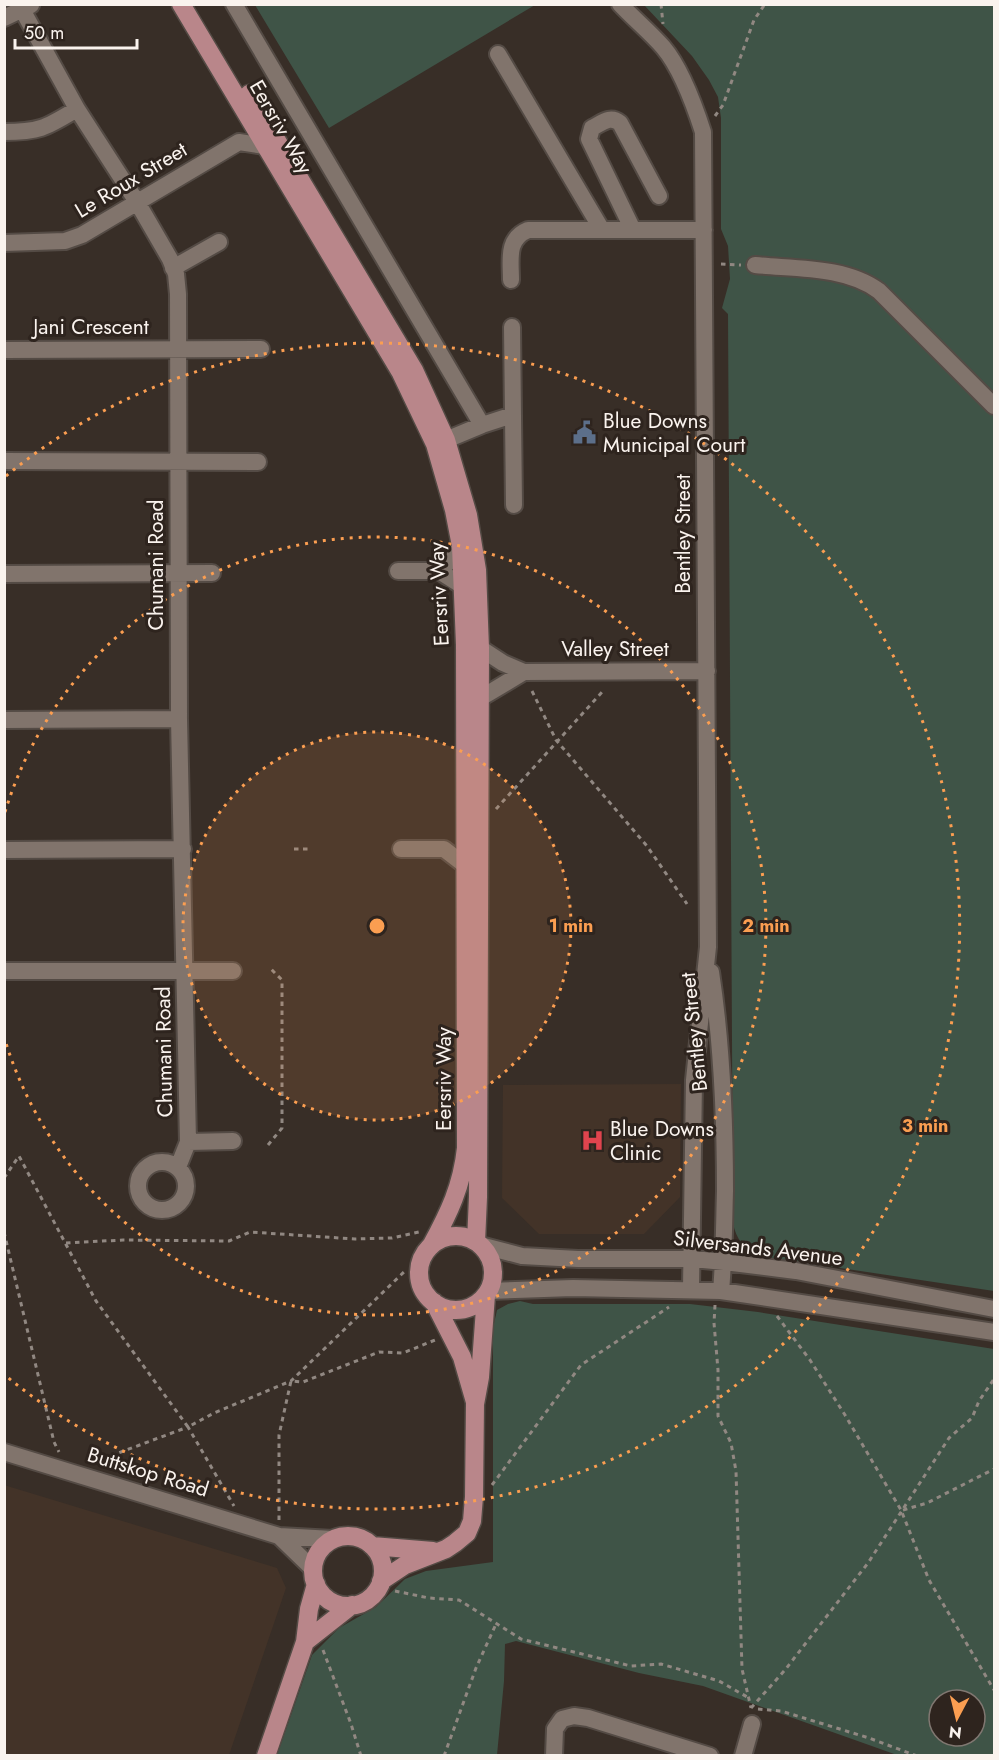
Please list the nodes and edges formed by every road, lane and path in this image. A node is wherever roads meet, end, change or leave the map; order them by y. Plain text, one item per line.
1 (181, 4) edge
2 (196, 4) edge
3 (234, 4) edge
4 (620, 4) edge
5 (765, 4) edge
6 (24, 6) edge
7 (4, 18) edge
8 (498, 54) dead end
9 (77, 109) junction
10 (245, 111) junction
11 (4, 132) edge
12 (703, 132) junction
13 (239, 142) junction
14 (264, 146) junction
15 (659, 196) dead end
16 (137, 202) junction
17 (602, 230) junction
18 (633, 230) junction
19 (704, 230) junction
20 (219, 242) dead end
21 (4, 243) edge
22 (704, 264) junction
23 (755, 265) joint
24 (173, 268) junction
25 (511, 280) dead end
26 (512, 327) dead end
27 (178, 349) junction
28 (4, 350) edge
29 (261, 350) dead end
30 (994, 406) edge
31 (513, 415) junction
32 (482, 425) junction
33 (446, 440) junction
34 (4, 461) edge
35 (179, 462) junction
36 (258, 462) dead end
37 (514, 505) dead end
38 (461, 546) junction
39 (398, 571) dead end
40 (440, 571) junction
41 (179, 573) junction
42 (212, 573) dead end
43 (4, 574) edge
44 (464, 587) junction
45 (480, 648) junction
46 (707, 671) junction
47 (524, 672) junction
48 (532, 691) dead end
49 (603, 691) dead end
50 (479, 699) junction
51 (179, 719) junction
52 (4, 720) edge
53 (556, 740) junction
54 (493, 812) dead end
55 (465, 825) junction
56 (183, 849) junction
57 (294, 849) dead end
58 (310, 849) dead end
59 (401, 849) dead end
60 (444, 849) junction
61 (4, 850) edge
62 (466, 866) junction
63 (687, 904) dead end
64 (708, 947) junction
65 (270, 968) dead end
66 (185, 970) junction
67 (4, 971) edge
68 (232, 971) dead end
69 (694, 1080) junction
70 (722, 1080) junction
71 (233, 1141) dead end
72 (188, 1142) junction
73 (268, 1145) dead end
74 (178, 1167) dead end
75 (4, 1178) edge
76 (4, 1233) edge
77 (428, 1239) junction
78 (66, 1243) junction
79 (478, 1244) junction
80 (693, 1259) junction
81 (724, 1262) junction
82 (405, 1271) dead end
83 (691, 1289) junction
84 (487, 1293) junction
85 (718, 1297) junction
86 (678, 1301) dead end
87 (434, 1302) junction
88 (994, 1309) edge
89 (774, 1311) dead end
90 (994, 1332) edge
91 (440, 1339) dead end
92 (994, 1379) edge
93 (291, 1381) junction
94 (475, 1404) junction
95 (188, 1427) junction
96 (4, 1452) edge
97 (61, 1457) dead end
98 (87, 1465) dead end
99 (994, 1469) edge
100 (491, 1486) dead end
101 (901, 1510) junction
102 (237, 1511) dead end
103 (279, 1530) junction
104 (333, 1539) junction
105 (372, 1546) junction
106 (437, 1551) junction
107 (314, 1576) junction
108 (386, 1585) junction
109 (352, 1605) junction
110 (496, 1623) junction
111 (313, 1644) junction
112 (994, 1690) edge
113 (749, 1698) junction
114 (752, 1716) junction
115 (266, 1755) edge
116 (360, 1755) edge
117 (444, 1755) edge
118 (554, 1755) edge
119 (710, 1755) edge
120 (743, 1755) edge
121 (917, 1755) edge

1 - 10 main road, Eersriv Way
2 - 33 main road, Eersriv Way
3 - 32 street
4 - 12 street, Bentley Street
5 - 12 path
6 - 7 street
6 - 9 street, Chumani Road
8 - 17 street
9 - 11 street
9 - 16 street, Chumani Road
10 - 13 street
10 - 14 main road, Eersriv Way
12 - 19 street, Bentley Street
13 - 14 street
13 - 16 street, Le Roux Street
14 - 38 main road, Eersriv Way
15 - 18 street
16 - 21 street, Le Roux Street
16 - 24 street, Chumani Road
17 - 18 street
17 - 25 street
18 - 19 street
19 - 22 street, Bentley Street
20 - 24 street
22 - 23 path
22 - 46 street, Bentley Street
23 - 30 street
24 - 27 street, Chumani Road
26 - 31 street
27 - 28 street, Jani Crescent
27 - 29 street, Jani Crescent
27 - 35 street, Chumani Road
31 - 32 street
31 - 37 street
32 - 33 street
33 - 45 main road, Eersriv Way
34 - 35 street
35 - 36 street
35 - 41 street, Chumani Road
38 - 40 street
38 - 44 main road, Eersriv Way
39 - 40 street
40 - 44 street
41 - 42 street
41 - 43 street
41 - 51 street, Chumani Road
44 - 55 main road, Eersriv Way
45 - 47 street, Valley Street
45 - 50 main road, Eersriv Way
46 - 47 street, Valley Street
46 - 64 street, Bentley Street
47 - 50 street
48 - 53 path
49 - 53 path
50 - 79 main road, Eersriv Way
51 - 52 street
51 - 56 street, Chumani Road
53 - 54 path
53 - 63 path
55 - 60 street
55 - 62 main road, Eersriv Way
56 - 61 street
56 - 66 street, Chumani Road
57 - 58 path
59 - 60 street
60 - 62 street
62 - 77 main road, Eersriv Way
64 - 69 street, Bentley Street
64 - 70 street, Bentley Street
65 - 73 path
66 - 67 street
66 - 68 street
66 - 72 street, Chumani Road
69 - 70 street
69 - 80 street, Bentley Street
70 - 81 street, Bentley Street
71 - 72 street
72 - 74 street, Chumani Road
75 - 78 path
76 - 97 path
77 - 78 path
77 - 79 main road
77 - 87 main road
78 - 95 path
79 - 80 street, Silversands Avenue
79 - 84 main road
80 - 81 street, Silversands Avenue
80 - 83 street, Bentley Street
81 - 85 street, Bentley Street
81 - 88 street, Silversands Avenue
82 - 93 path
83 - 84 street
83 - 85 street
84 - 87 main road
84 - 94 main road
85 - 90 street
85 - 113 path
86 - 100 path
87 - 94 main road
89 - 101 path
91 - 93 path
92 - 101 path
93 - 95 path
93 - 103 path
94 - 106 main road
95 - 98 path
95 - 102 path
96 - 103 street, Buttskop Road
99 - 101 path
101 - 112 path
101 - 114 path
103 - 104 street, Buttskop Road
103 - 107 street, Buttskop Road
104 - 105 main road
104 - 107 main road
105 - 106 main road
105 - 108 main road
106 - 108 main road
107 - 109 main road
107 - 111 main road
108 - 109 main road
108 - 110 path
109 - 111 main road
110 - 113 path
110 - 117 path
111 - 115 main road
111 - 116 path
113 - 114 path
114 - 120 street
114 - 121 path
118 - 119 street

